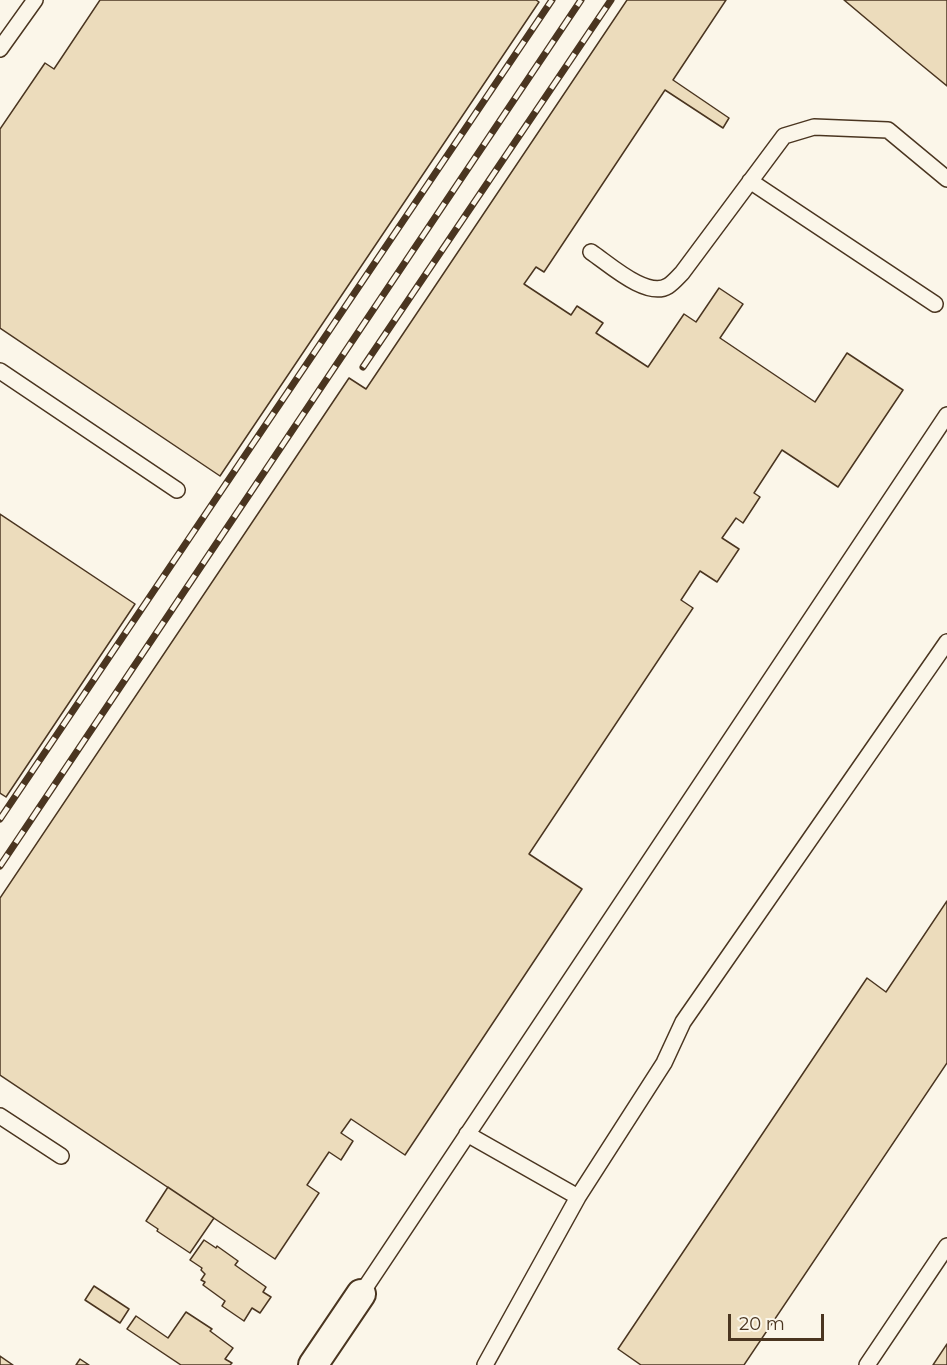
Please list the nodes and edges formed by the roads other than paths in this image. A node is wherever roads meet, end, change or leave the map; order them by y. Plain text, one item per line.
1 (35, 0) edge
2 (0, 49) edge
3 (947, 178) edge
4 (750, 181) junction
5 (591, 252) dead end
6 (935, 304) dead end
7 (0, 371) edge
8 (947, 415) edge
9 (177, 490) dead end
10 (947, 642) edge
11 (0, 1116) edge
12 (467, 1134) junction
13 (61, 1156) dead end
14 (578, 1197) junction
15 (947, 1246) edge
16 (361, 1294) joint
17 (313, 1365) edge
18 (485, 1365) edge
19 (867, 1365) edge

1 - 2 lane
3 - 4 lane
4 - 5 lane
4 - 6 lane
7 - 9 lane
8 - 12 lane
10 - 14 lane
11 - 13 lane
12 - 14 lane
12 - 16 lane
14 - 18 lane
15 - 19 lane
16 - 17 street

